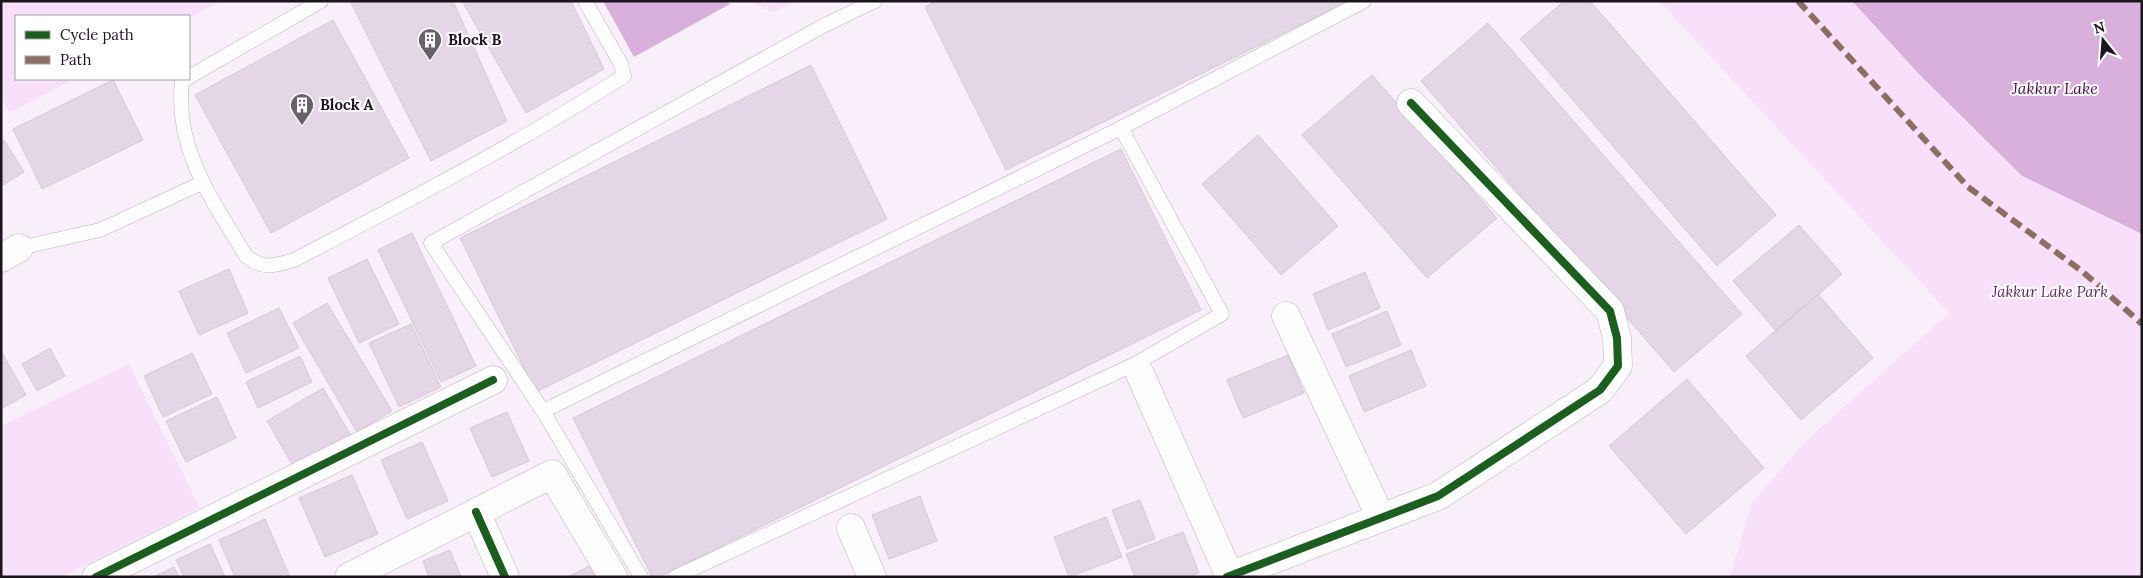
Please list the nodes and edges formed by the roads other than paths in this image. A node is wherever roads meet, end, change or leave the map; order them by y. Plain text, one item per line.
1 (321, 1) edge
2 (585, 1) edge
3 (875, 1) edge
4 (1364, 1) edge
5 (190, 76) edge
6 (184, 80) edge
7 (1411, 103) dead end
8 (1121, 128) junction
9 (202, 183) junction
10 (10, 253) edge
11 (1286, 316) dead end
12 (1137, 369) junction
13 (504, 375) junction
14 (543, 411) junction
15 (562, 468) junction
16 (476, 512) junction
17 (1381, 518) junction
18 (851, 528) dead end
19 (1229, 576) edge
20 (96, 577) edge
21 (349, 577) edge
22 (505, 577) edge
23 (613, 577) edge
24 (641, 577) edge
25 (675, 577) edge
26 (872, 577) edge

1 - 5 lane
2 - 9 lane
3 - 13 lane
4 - 8 lane
6 - 9 lane
7 - 17 street
8 - 12 lane
8 - 14 lane
9 - 10 lane
11 - 17 street
12 - 19 street
12 - 25 lane
13 - 14 lane
13 - 20 street
14 - 15 lane
15 - 16 street
15 - 23 street
15 - 24 lane
16 - 21 street
16 - 22 street
17 - 19 street
18 - 26 street

